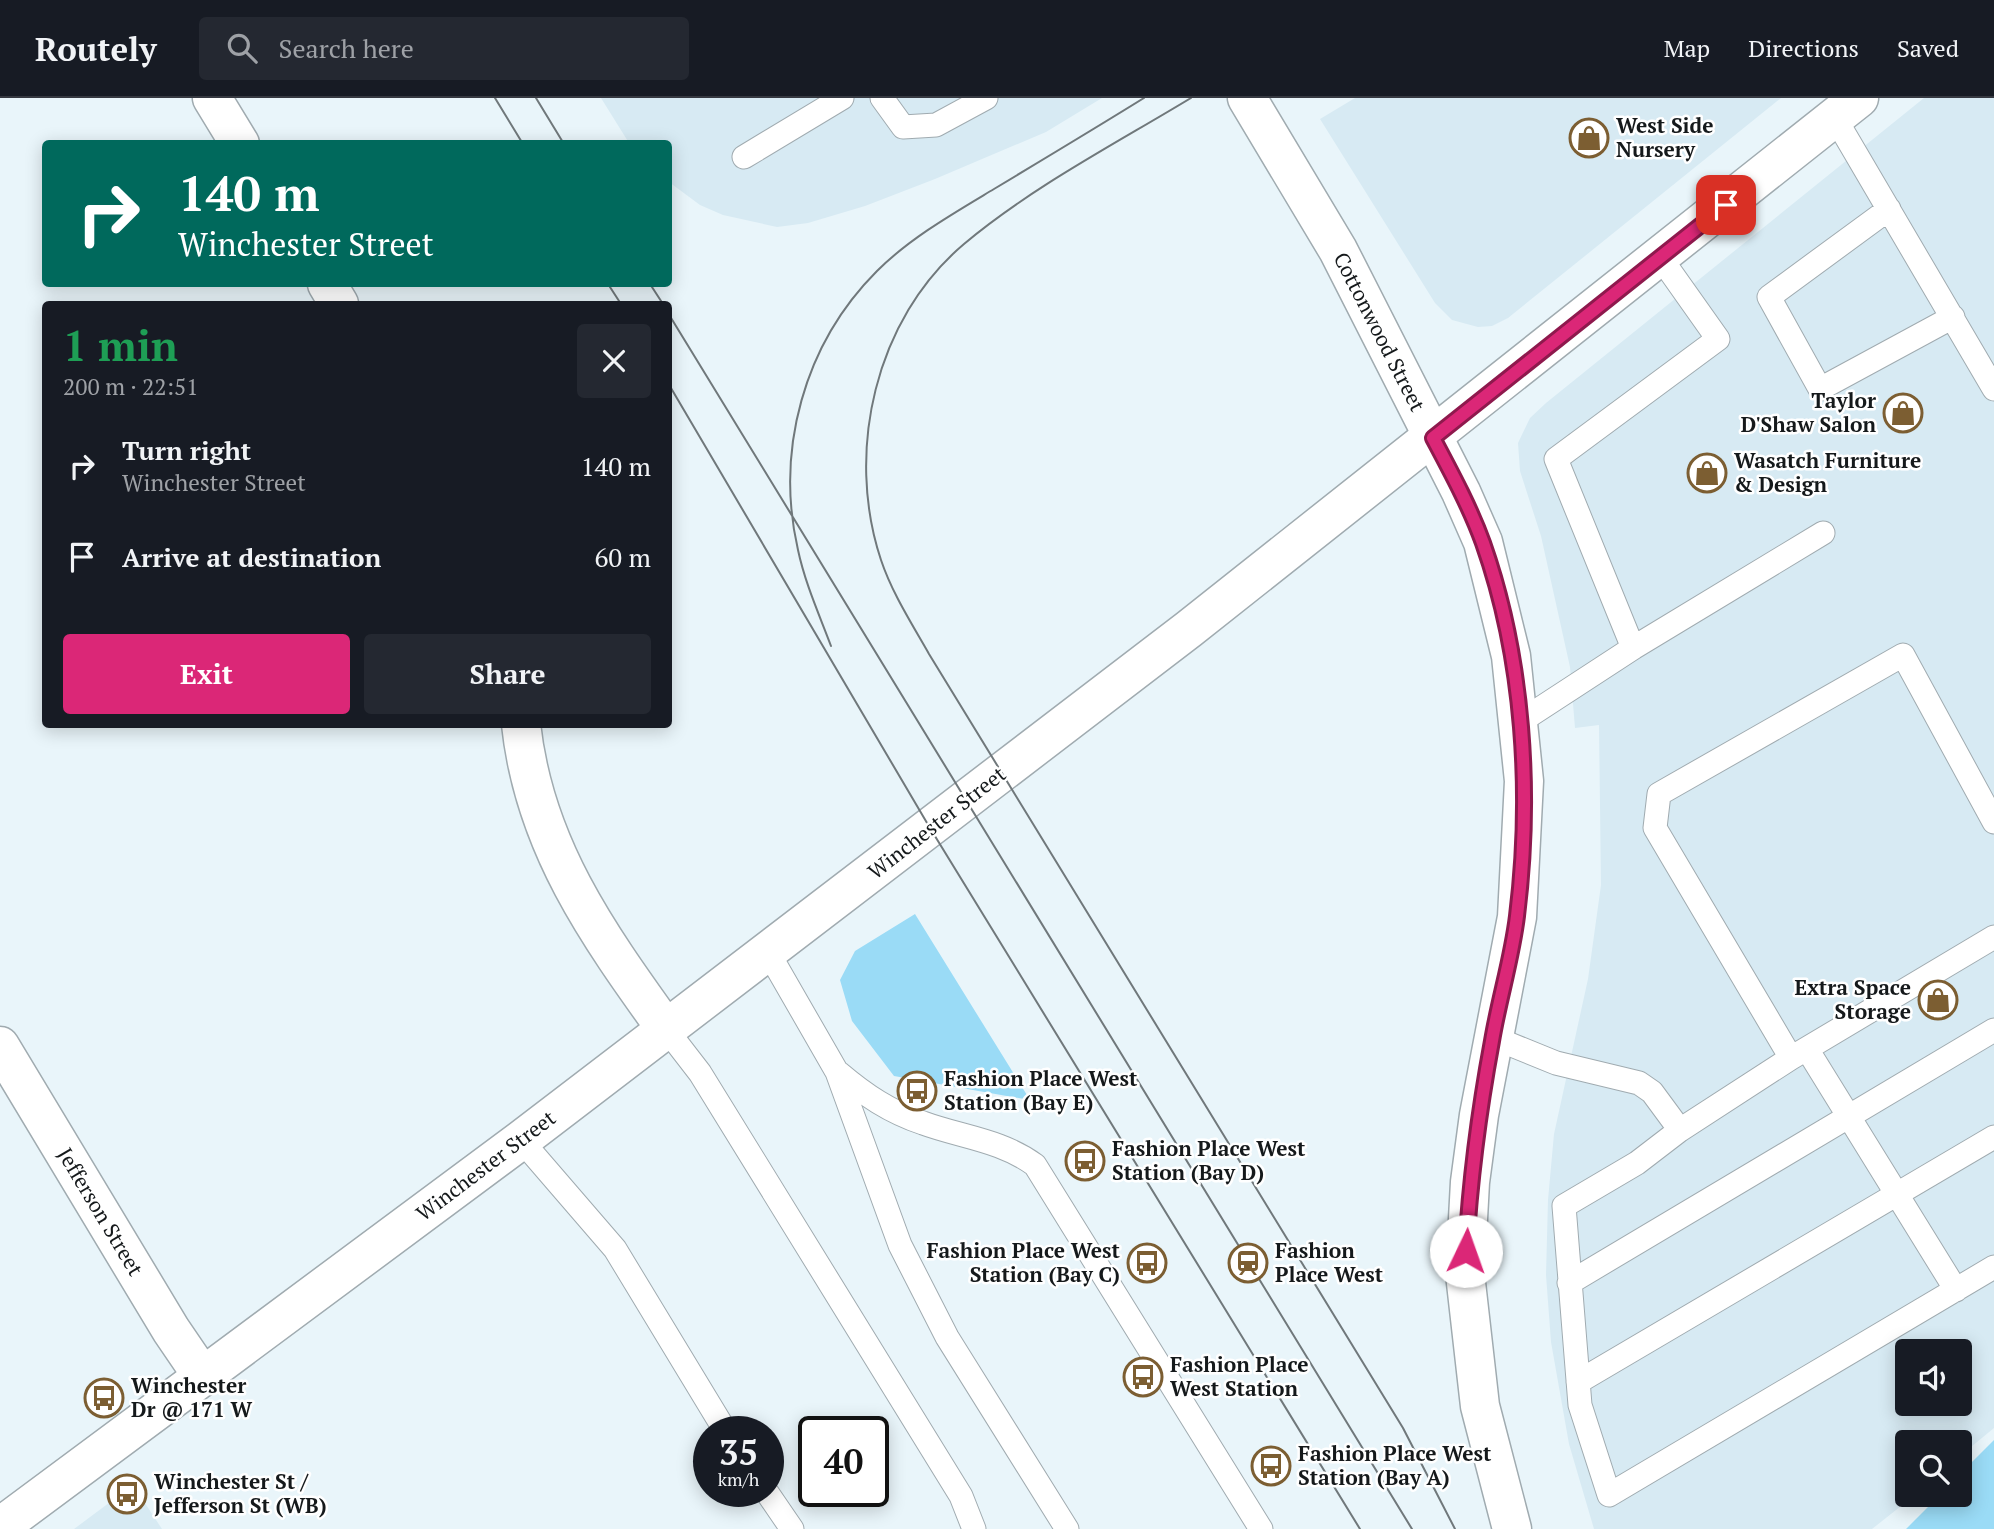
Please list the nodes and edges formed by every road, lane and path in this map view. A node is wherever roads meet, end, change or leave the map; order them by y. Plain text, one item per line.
1 (212, 98) edge
2 (842, 98) edge
3 (882, 98) edge
4 (986, 98) edge
5 (1247, 98) edge
6 (1847, 108) edge
7 (238, 140) edge
8 (744, 157) dead end
9 (1889, 209) junction
10 (1660, 257) junction
11 (1953, 317) junction
12 (1994, 389) edge
13 (1433, 438) junction
14 (1823, 533) dead end
15 (1633, 648) junction
16 (1518, 723) junction
17 (521, 728) edge
18 (1994, 822) edge
19 (1994, 937) edge
20 (768, 952) junction
21 (667, 1029) junction
22 (1994, 1030) edge
23 (1492, 1037) junction
24 (0, 1046) edge
25 (1799, 1054) junction
26 (837, 1072) junction
27 (1848, 1116) junction
28 (1680, 1130) junction
29 (1994, 1137) edge
30 (521, 1140) junction
31 (1897, 1194) junction
32 (1994, 1268) edge
33 (1569, 1283) junction
34 (1956, 1290) junction
35 (203, 1377) junction
36 (1578, 1382) junction
37 (716, 1416) edge
38 (777, 1507) edge
39 (0, 1527) edge
40 (792, 1529) edge
41 (974, 1529) edge
42 (1067, 1529) edge
43 (1261, 1529) edge
44 (1511, 1529) edge

1 - 7 street
2 - 8 lane
3 - 4 lane
5 - 13 street, Cottonwood Street
6 - 9 lane
6 - 10 street, Winchester Street
9 - 11 lane
9 - 11 lane
10 - 13 street, Winchester Street
10 - 15 lane
11 - 12 lane
13 - 16 street, Cottonwood Street
13 - 20 street, Winchester Street
14 - 15 lane
15 - 16 lane
16 - 23 street, Cottonwood Street
17 - 21 street
18 - 25 lane
19 - 25 lane
20 - 21 street, Winchester Street
20 - 26 lane
21 - 30 street, Winchester Street
21 - 41 lane
22 - 27 lane
23 - 28 lane
23 - 44 street, Cottonwood Street
24 - 35 street, Jefferson Street
25 - 27 lane
25 - 28 lane
26 - 42 lane
26 - 43 lane
27 - 31 lane
27 - 33 lane
28 - 33 lane
29 - 31 lane
30 - 35 street, Winchester Street
30 - 37 lane
31 - 34 lane
31 - 36 lane
32 - 34 lane
33 - 36 lane
34 - 36 lane
35 - 39 street, Winchester Street
38 - 40 lane

